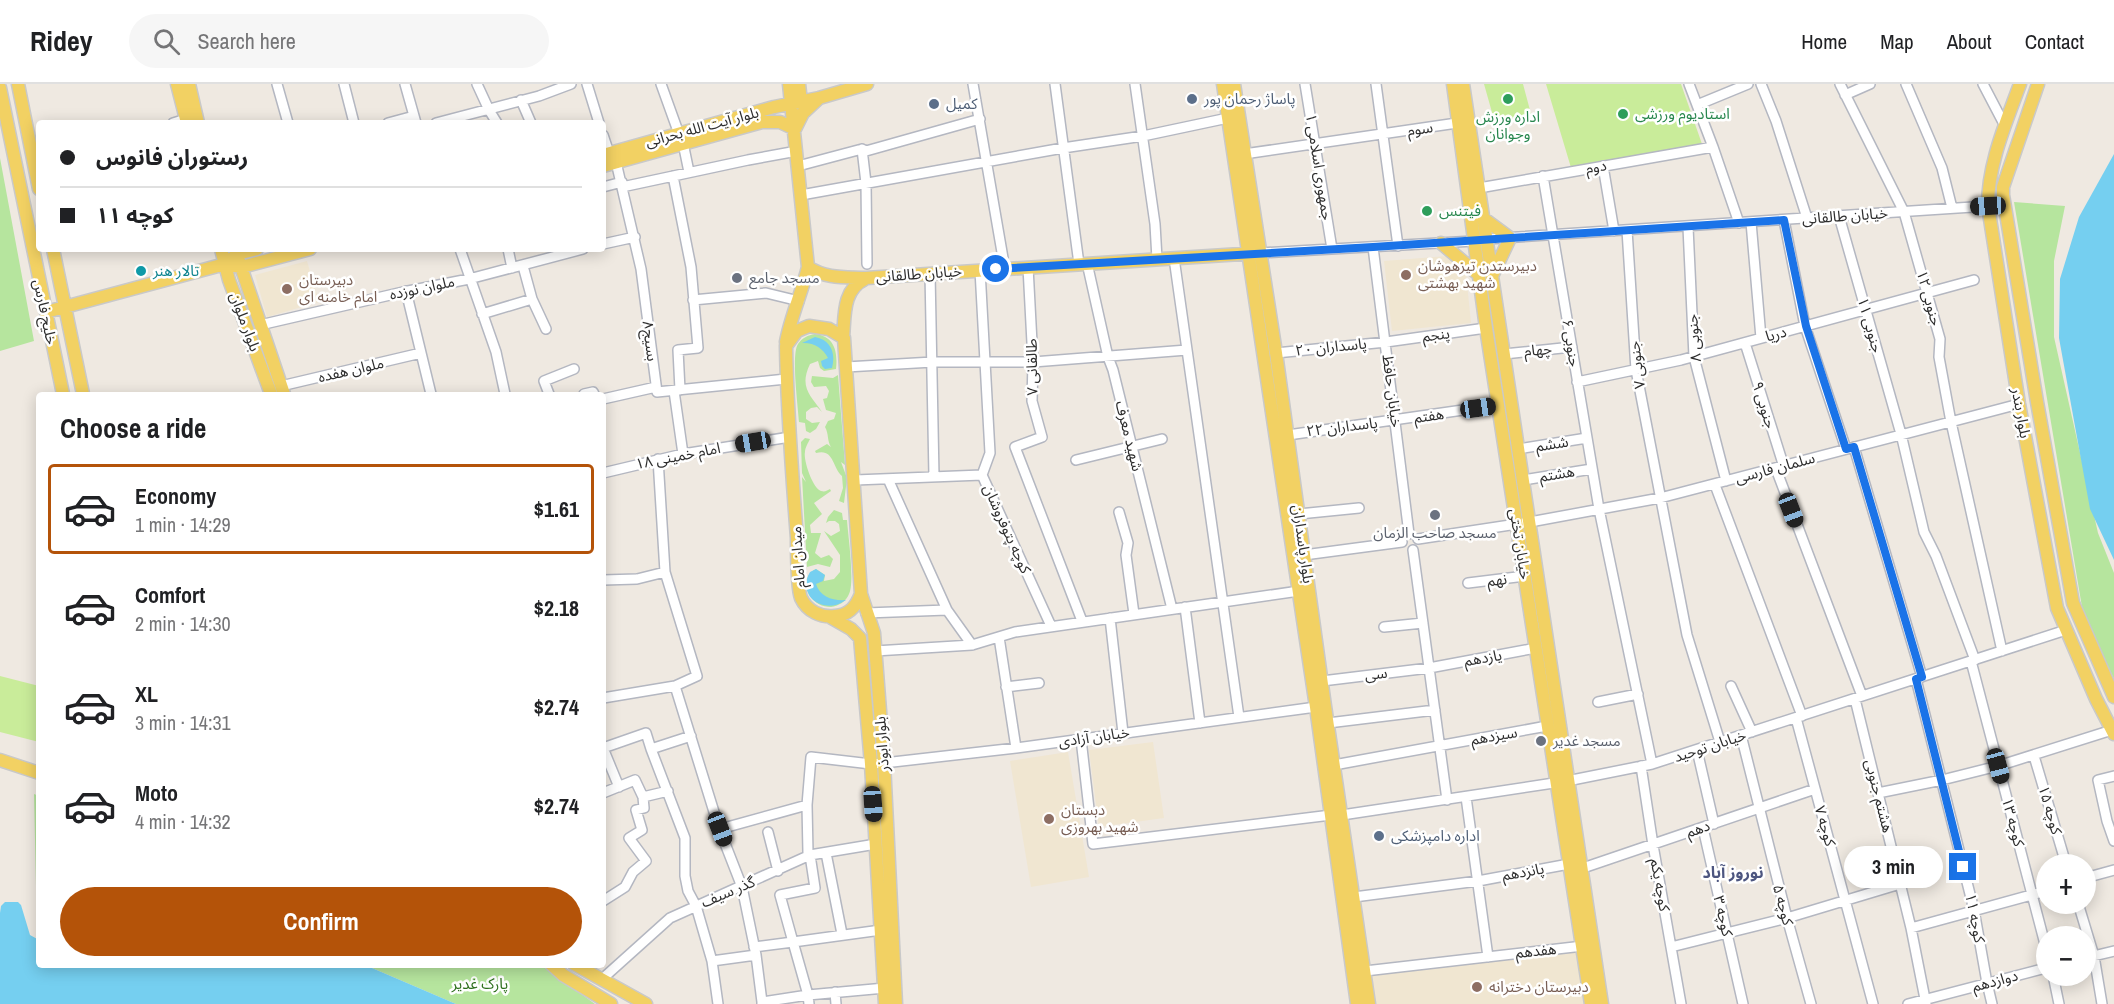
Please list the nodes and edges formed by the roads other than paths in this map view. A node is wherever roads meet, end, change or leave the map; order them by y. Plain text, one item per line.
1 (18, 84) edge
2 (177, 84) edge
3 (189, 84) edge
4 (277, 84) edge
5 (344, 84) edge
6 (405, 84) edge
7 (477, 84) edge
8 (571, 84) edge
9 (587, 84) edge
10 (661, 84) edge
11 (789, 84) edge
12 (799, 84) edge
13 (867, 84) edge
14 (973, 84) edge
15 (1055, 84) edge
16 (1135, 84) edge
17 (1223, 84) edge
18 (1234, 84) edge
19 (1305, 84) edge
20 (1376, 84) edge
21 (1453, 84) edge
22 (1463, 84) edge
23 (1689, 84) edge
24 (1748, 84) edge
25 (1761, 84) edge
26 (1840, 84) edge
27 (1870, 84) edge
28 (1906, 84) edge
29 (1983, 84) edge
30 (2020, 84) edge
31 (2038, 84) edge
32 (0, 88) edge
33 (546, 88) edge
34 (1845, 95) junction
35 (819, 98) junction
36 (522, 100) junction
37 (797, 103) junction
38 (1697, 105) junction
39 (774, 107) junction
40 (489, 110) junction
41 (1228, 118) junction
42 (980, 119) junction
43 (189, 120) edge
44 (190, 120) edge
45 (287, 120) edge
46 (353, 120) edge
47 (415, 120) edge
48 (448, 120) edge
49 (495, 120) edge
50 (530, 120) edge
51 (598, 120) edge
52 (1457, 123) junction
53 (729, 125) junction
54 (2005, 126) junction
55 (795, 129) junction
56 (1383, 135) junction
57 (1143, 136) junction
58 (681, 139) junction
59 (1316, 144) junction
60 (1713, 147) junction
61 (1063, 148) junction
62 (862, 149) junction
63 (797, 151) junction
64 (1244, 153) junction
65 (609, 157) edge
66 (36, 160) edge
67 (987, 162) junction
68 (798, 166) junction
69 (1603, 166) junction
70 (689, 172) junction
71 (673, 176) junction
72 (1543, 176) junction
73 (866, 183) junction
74 (622, 184) junction
75 (606, 187) edge
76 (1479, 188) junction
77 (801, 195) junction
78 (1988, 206) junction
79 (1952, 208) junction
80 (1904, 212) junction
81 (1839, 216) junction
82 (1483, 218) junction
83 (1807, 218) junction
84 (1784, 220) junction
85 (1751, 222) junction
86 (1739, 223) junction
87 (1688, 227) junction
88 (1627, 230) junction
89 (1614, 231) junction
90 (1553, 235) junction
91 (635, 237) junction
92 (1510, 238) junction
93 (1480, 240) junction
94 (606, 243) edge
95 (1441, 243) junction
96 (1398, 246) junction
97 (1373, 247) junction
98 (1332, 249) junction
99 (54, 252) edge
100 (222, 252) edge
101 (235, 252) edge
102 (236, 252) edge
103 (299, 252) edge
104 (461, 252) edge
105 (509, 252) edge
106 (571, 252) edge
107 (1254, 253) junction
108 (1003, 258) dead end
109 (1174, 258) junction
110 (1157, 259) junction
111 (1083, 263) junction
112 (225, 264) junction
113 (867, 264) dead end
114 (523, 266) junction
115 (242, 267) junction
116 (808, 267) junction
117 (1028, 267) junction
118 (512, 268) junction
119 (980, 270) junction
120 (930, 273) junction
121 (1493, 274) junction
122 (1479, 275) junction
123 (866, 278) junction
124 (469, 279) junction
125 (1974, 280) dead end
126 (406, 291) junction
127 (1927, 294) junction
128 (532, 299) junction
129 (693, 300) junction
130 (799, 301) junction
131 (66, 307) junction
132 (1866, 310) junction
133 (46, 312) junction
134 (482, 314) junction
135 (260, 325) junction
136 (1806, 326) junction
137 (1486, 328) junction
138 (546, 329) dead end
139 (843, 338) junction
140 (1761, 338) junction
141 (1386, 342) junction
142 (1745, 343) junction
143 (786, 346) junction
144 (1572, 347) junction
145 (1187, 350) junction
146 (421, 353) junction
147 (1276, 353) junction
148 (1504, 354) junction
149 (1108, 357) junction
150 (1694, 357) junction
151 (984, 361) junction
152 (933, 362) junction
153 (1033, 362) junction
154 (846, 367) junction
155 (574, 369) dead end
156 (1636, 370) junction
157 (786, 379) junction
158 (1577, 382) junction
159 (656, 387) junction
160 (677, 390) junction
161 (63, 392) edge
162 (83, 392) edge
163 (279, 392) edge
164 (431, 392) edge
165 (505, 392) edge
166 (548, 392) edge
167 (606, 398) edge
168 (1277, 402) junction
169 (2019, 404) junction
170 (1498, 405) junction
171 (1396, 420) junction
172 (1951, 422) junction
173 (1901, 434) junction
174 (1288, 435) junction
175 (790, 437) junction
176 (1587, 438) junction
177 (1162, 439) dead end
178 (1132, 446) junction
179 (1850, 448) junction
180 (1518, 449) junction
181 (683, 454) junction
182 (658, 459) junction
183 (1076, 460) dead end
184 (1780, 468) junction
185 (1592, 469) junction
186 (2049, 469) junction
187 (606, 472) edge
188 (2032, 473) junction
189 (982, 475) junction
190 (934, 477) junction
191 (888, 479) junction
192 (855, 480) junction
193 (1523, 480) junction
194 (1726, 481) junction
195 (1714, 485) junction
196 (1660, 498) junction
197 (1359, 508) dead end
198 (1599, 509) junction
199 (1119, 512) dead end
200 (1299, 514) junction
201 (1523, 523) junction
202 (1410, 538) junction
203 (1413, 550) junction
204 (1304, 555) junction
205 (665, 572) junction
206 (1525, 576) junction
207 (606, 580) edge
208 (1468, 583) dead end
209 (1299, 591) junction
210 (861, 594) junction
211 (1222, 602) junction
212 (1185, 607) junction
213 (947, 609) junction
214 (1172, 609) junction
215 (866, 613) junction
216 (1134, 614) junction
217 (829, 617) junction
218 (1110, 618) junction
219 (1082, 621) junction
220 (1423, 623) junction
221 (1051, 626) junction
222 (1384, 627) dead end
223 (2066, 630) junction
224 (874, 633) junction
225 (999, 637) junction
226 (860, 638) junction
227 (972, 645) junction
228 (1536, 648) junction
229 (875, 651) junction
230 (2002, 651) junction
231 (1973, 660) junction
232 (1429, 668) junction
233 (1919, 678) junction
234 (1322, 681) junction
235 (1039, 683) dead end
236 (675, 686) junction
237 (1731, 686) dead end
238 (1006, 687) junction
239 (1638, 694) junction
240 (2114, 697) edge
241 (606, 698) edge
242 (1858, 698) junction
243 (1598, 702) dead end
244 (1316, 707) junction
245 (1435, 710) junction
246 (1239, 717) junction
247 (1799, 717) junction
248 (1200, 723) junction
249 (1328, 723) junction
250 (1547, 726) junction
251 (1752, 732) junction
252 (2113, 732) edge
253 (1123, 733) junction
254 (1741, 735) junction
255 (691, 736) junction
256 (1081, 739) junction
257 (1719, 742) junction
258 (1440, 745) junction
259 (606, 747) edge
260 (1016, 748) junction
261 (651, 749) junction
262 (1697, 750) junction
263 (606, 755) edge
264 (2034, 756) junction
265 (0, 760) edge
266 (884, 763) junction
267 (871, 764) junction
268 (1652, 764) junction
269 (1334, 765) junction
270 (1641, 766) junction
271 (1998, 766) junction
272 (36, 772) edge
273 (2114, 776) edge
274 (1942, 780) junction
275 (1561, 781) junction
276 (619, 787) junction
277 (1815, 789) junction
278 (668, 790) junction
279 (606, 792) edge
280 (1878, 793) junction
281 (643, 797) junction
282 (1466, 797) junction
283 (1447, 800) junction
284 (807, 805) junction
285 (1758, 807) junction
286 (1336, 815) junction
287 (1714, 824) junction
288 (1703, 828) junction
289 (720, 829) junction
290 (768, 832) dead end
291 (2114, 841) edge
292 (876, 844) junction
293 (1653, 845) junction
294 (826, 852) junction
295 (2063, 854) edge
296 (810, 855) junction
297 (1574, 867) junction
298 (2114, 870) edge
299 (778, 871) junction
300 (2096, 875) edge
301 (1478, 881) junction
302 (1900, 884) junction
303 (742, 886) junction
304 (2036, 894) edge
305 (2032, 895) junction
306 (606, 897) edge
307 (1354, 897) junction
308 (1846, 900) junction
309 (696, 906) junction
310 (1974, 910) junction
311 (1786, 918) junction
312 (2040, 926) edge
313 (1911, 928) junction
314 (881, 930) junction
315 (1726, 932) junction
316 (843, 934) junction
317 (793, 942) junction
318 (1583, 946) junction
319 (1671, 947) junction
320 (755, 951) junction
321 (2114, 951) edge
322 (2096, 955) edge
323 (1488, 957) junction
324 (712, 961) junction
325 (555, 968) edge
326 (581, 968) edge
327 (1365, 971) junction
328 (2036, 971) edge
329 (601, 980) junction
330 (2096, 980) edge
331 (1987, 983) junction
332 (2055, 986) edge
333 (885, 988) junction
334 (1361, 990) junction
335 (835, 992) junction
336 (808, 999) edge
337 (1925, 1002) edge
338 (762, 1003) edge
339 (611, 1004) edge
340 (646, 1004) edge
341 (718, 1004) edge
342 (836, 1004) edge
343 (885, 1004) edge
344 (896, 1004) edge
345 (1357, 1004) edge
346 (1370, 1004) edge
347 (1591, 1004) edge
348 (1602, 1004) edge
349 (1681, 1004) edge
350 (1743, 1004) edge
351 (1811, 1004) edge
352 (1873, 1004) edge
353 (1908, 1004) edge
354 (1992, 1004) edge
355 (2059, 1004) edge
356 (2103, 1004) edge

1 - 66 main road
2 - 43 main road
3 - 44 main road
4 - 45 street
5 - 46 street
6 - 47 street
7 - 40 street
8 - 33 street
9 - 51 street
10 - 58 street
11 - 37 main road
11 - 39 main road
12 - 37 main road
13 - 35 main road, بلوار آیت الله بحرانی
14 - 42 street
15 - 61 street, شهید معرف
16 - 57 street
17 - 41 main road, بلوار پاسداران
18 - 64 main road, بلوار پاسداران
19 - 59 street, جمهوری اسلامی ۱
20 - 56 street
21 - 52 main road, خیابان تختی
22 - 76 main road, خیابان تختی
23 - 38 street
24 - 38 street
25 - 83 street
26 - 34 street, ۱۲ جنوبی
27 - 34 street
28 - 79 street
29 - 54 street
30 - 54 main road, بلوار بندر
31 - 186 main road, بلوار بندر
32 - 133 main road, خلیج فارس
33 - 36 street
34 - 80 street, ۱۲ جنوبی
35 - 37 main road, بلوار آیت الله بحرانی
35 - 55 main road
36 - 40 street
36 - 50 street
37 - 39 main road, بلوار آیت الله بحرانی
37 - 55 main road
38 - 60 street
39 - 53 main road, بلوار آیت الله بحرانی
40 - 48 street
40 - 49 street
41 - 57 street
41 - 107 main road, بلوار پاسداران
42 - 62 street
42 - 67 street
52 - 56 street, سوم
52 - 93 main road, خیابان تختی
53 - 55 main road, بلوار آیت الله بحرانی
53 - 58 main road, بلوار آیت الله بحرانی
54 - 78 main road, بلوار بندر
55 - 63 main road
56 - 59 street, سوم
56 - 96 street
57 - 61 street
57 - 110 street
58 - 65 main road, بلوار آیت الله بحرانی
58 - 70 street
59 - 64 street, سوم
59 - 98 street, جمهوری اسلامی ۱
60 - 69 street, دوم
60 - 86 street
61 - 67 street
61 - 111 street, شهید معرف
62 - 68 street
62 - 73 street
63 - 68 main road
63 - 70 street
64 - 107 main road, بلوار پاسداران
65 - 74 street, بسیج۸
67 - 73 street
67 - 108 street
68 - 77 main road
69 - 72 street, دوم
69 - 89 street
70 - 71 street
71 - 74 street
71 - 129 street
72 - 76 street, دوم
72 - 90 street, ۶ جنوبی
73 - 77 street
73 - 113 street
74 - 75 street
74 - 91 street, بسیج۸
76 - 82 main road, خیابان تختی
77 - 116 main road
78 - 79 street, خیابان طالقانی
78 - 169 main road, بلوار بندر
79 - 80 street, خیابان طالقانی
80 - 81 street, خیابان طالقانی
80 - 127 street, ۱۲ جنوبی
81 - 83 street, خیابان طالقانی
81 - 132 street, ۱۱ جنوبی
82 - 92 main road
82 - 93 main road, خیابان تختی
83 - 84 street, خیابان طالقانی
84 - 85 street, خیابان طالقانی
84 - 136 street, کوچه ۱۱
85 - 86 street, خیابان طالقانی
85 - 140 street
86 - 87 street, خیابان طالقانی
87 - 88 street, خیابان طالقانی
87 - 150 street, ۸ جنوبی
88 - 89 street, خیابان طالقانی
88 - 156 street, ۷ جنوبی
89 - 90 street, خیابان طالقانی
90 - 92 street, خیابان طالقانی
90 - 144 street, ۶ جنوبی
91 - 94 street
91 - 159 street, بسیج۸
92 - 93 street, خیابان طالقانی
92 - 121 main road
93 - 95 street, خیابان طالقانی
93 - 121 main road, خیابان تختی
93 - 122 main road, خیابان تختی
95 - 96 street, خیابان طالقانی
95 - 122 main road
96 - 97 street, خیابان طالقانی
97 - 98 street, خیابان طالقانی
97 - 141 street, خیابان حافظ
98 - 107 street, خیابان طالقانی
99 - 131 main road, خلیج فارس
100 - 112 main road, بلوار ملوان
101 - 112 main road
102 - 115 main road, بلوار ملوان
103 - 115 main road
104 - 124 street
105 - 118 street
106 - 114 street, ملوان نوزده
107 - 109 main road, خیابان طالقانی
107 - 147 main road, بلوار پاسداران
107 - 168 main road, بلوار پاسداران
109 - 110 main road, خیابان طالقانی
109 - 145 street
110 - 111 main road, خیابان طالقانی
111 - 117 main road, خیابان طالقانی
111 - 149 street, شهید معرف
112 - 115 main road
112 - 131 main road
112 - 163 main road, بلوار ملوان
114 - 118 street, ملوان نوزده
114 - 128 street
115 - 135 main road, بلوار ملوان
116 - 123 main road, خیابان طالقانی
116 - 130 main road, میدان امام
117 - 119 main road, خیابان طالقانی
117 - 153 street, طالقانی ۷
118 - 124 street, ملوان نوزده
119 - 120 main road, خیابان طالقانی
119 - 151 street
120 - 123 main road, خیابان طالقانی
120 - 152 street
121 - 148 main road, خیابان تختی
122 - 137 main road, خیابان تختی
123 - 139 main road
124 - 126 street, ملوان نوزده
124 - 134 street
125 - 127 street, دریا
126 - 135 street, ملوان نوزده
126 - 146 street
127 - 132 street, دریا
127 - 172 street, ۱۲ جنوبی
128 - 134 street
128 - 138 street
129 - 130 street
129 - 160 street
130 - 143 main road, میدان امام
131 - 133 main road
131 - 162 main road, خلیج فارس
132 - 136 street, دریا
132 - 173 street, ۱۱ جنوبی
133 - 161 main road, خلیج فارس
134 - 165 street
135 - 163 main road, بلوار ملوان
136 - 140 street, دریا
136 - 179 street, کوچه ۱۱
137 - 141 street, پنجم
137 - 170 main road, خیابان تختی
139 - 143 main road
139 - 154 main road
140 - 142 street, دریا
141 - 147 street, پاسداران ۲۰
141 - 171 street, خیابان حافظ
142 - 150 street, دریا
142 - 184 street, ۹ جنوبی
143 - 157 main road, میدان امام
144 - 148 street, چهام
144 - 158 street, ۶ جنوبی
145 - 149 street
145 - 211 street
146 - 163 street, ملوان هفده
146 - 164 street
147 - 168 main road, بلوار پاسداران
148 - 180 main road, خیابان تختی
149 - 153 street
149 - 178 street, شهید معرف
150 - 156 street, دریا
150 - 194 street, ۸ جنوبی
151 - 152 street
151 - 153 street
151 - 189 street
152 - 154 street
152 - 190 street
153 - 219 street, طالقانی ۷
154 - 192 main road
155 - 166 street
156 - 158 street, دریا
156 - 196 street, ۷ جنوبی
157 - 160 street
157 - 175 main road, میدان امام
158 - 176 street, ۶ جنوبی
159 - 160 street
159 - 167 street
160 - 181 street
168 - 174 main road, بلوار پاسداران
168 - 209 main road, بلوار پاسداران
169 - 172 street, سلمان فارسی
169 - 188 main road, بلوار بندر
170 - 171 street, هفتم
170 - 201 main road, خیابان تختی
171 - 174 street, پاسداران ۲۲
171 - 202 street, خیابان حافظ
172 - 173 street, سلمان فارسی
172 - 230 street, ۱۲ جنوبی
173 - 179 street, سلمان فارسی
173 - 231 street, ۱۱ جنوبی
174 - 200 main road, بلوار پاسداران
175 - 181 street, امام خمینی ۱۸
175 - 217 main road, میدان امام
176 - 180 street, ششم
176 - 185 street, ۶ جنوبی
177 - 178 street
178 - 183 street
178 - 214 street, شهید معرف
179 - 184 street, سلمان فارسی
179 - 233 street, کوچه ۱۱
180 - 193 main road, خیابان تختی
181 - 182 street, امام خمینی ۱۸
182 - 187 street, امام خمینی ۱۸
182 - 205 street
184 - 194 street, سلمان فارسی
184 - 242 street, ۹ جنوبی
185 - 193 street, هشتم
185 - 198 street, ۶ جنوبی
186 - 188 main road
186 - 240 main road, بلوار بندر
188 - 223 main road, بلوار بندر
189 - 190 street, کوچه پتوفروشان
189 - 221 street, کوچه پتوفروشان
190 - 191 street, کوچه پتوفروشان
191 - 192 street, کوچه پتوفروشان
191 - 213 street
192 - 210 main road
193 - 201 main road, خیابان تختی
194 - 195 street, سلمان فارسی
195 - 196 street, سلمان فارسی
195 - 247 street, کوچه ۷
196 - 198 street, سلمان فارسی
196 - 257 street, ۷ جنوبی
197 - 200 street
198 - 201 street, سلمان فارسی
198 - 239 street, ۶ جنوبی
199 - 216 street
200 - 204 main road, بلوار پاسداران
201 - 202 street, سلمان فارسی
201 - 206 main road, خیابان تختی
201 - 275 main road, خیابان تختی
202 - 203 street
202 - 203 street
202 - 204 street, سلمان فارسی
203 - 220 street
204 - 234 main road, بلوار پاسداران
205 - 207 street
205 - 236 street
206 - 208 street, نهم
206 - 228 main road, خیابان تختی
209 - 211 street
209 - 244 main road, بلوار پاسداران
210 - 215 main road, بلوار ابوذر
210 - 217 main road
211 - 212 street
211 - 246 street
212 - 214 street
212 - 248 street
213 - 215 street
213 - 227 street
214 - 216 street
215 - 224 main road, بلوار ابوذر
216 - 218 street
217 - 226 main road
218 - 219 street
218 - 253 street
219 - 221 street
220 - 222 street
220 - 232 street
221 - 225 street
223 - 230 street, خیابان توحید
223 - 252 main road, بلوار بندر
224 - 226 main road
224 - 229 main road, بلوار ابوذر
225 - 227 street
225 - 238 street
226 - 267 main road, بلوار ابوذر
227 - 229 street
228 - 232 street, یازدهم
228 - 250 main road, خیابان تختی
229 - 266 main road, بلوار ابوذر
230 - 231 street, خیابان توحید
231 - 233 street, خیابان توحید
231 - 271 street, کوچه ۱۳
232 - 234 street, سی
232 - 245 street
233 - 242 street, خیابان توحید
233 - 274 street, کوچه ۱۱
234 - 249 main road, بلوار پاسداران
235 - 238 street
236 - 241 street
236 - 255 street
237 - 251 street
238 - 260 street
239 - 243 street
239 - 268 street, ۶ جنوبی
242 - 247 street, خیابان توحید
242 - 280 street, هشتم جنوبی
244 - 246 street, خیابان آزادی
244 - 286 main road, بلوار پاسداران
245 - 249 street
245 - 258 street
246 - 248 street, خیابان آزادی
247 - 251 street, خیابان توحید
247 - 277 street, کوچه ۷
248 - 253 street, خیابان آزادی
249 - 269 main road, بلوار پاسداران
250 - 258 street, سیزدهم
250 - 275 main road, خیابان تختی
251 - 254 street, خیابان توحید
252 - 264 street
253 - 256 street, خیابان آزادی
254 - 257 street, خیابان توحید
254 - 285 street, کوچه ۵
255 - 261 street
255 - 289 street
256 - 260 street, خیابان آزادی
256 - 286 street, خیابان توحید
257 - 262 street, خیابان توحید
258 - 269 street, سیزدهم
258 - 283 street
259 - 261 street
260 - 266 street, خیابان آزادی
261 - 278 street
262 - 268 street, خیابان توحید
262 - 287 street
263 - 276 street
264 - 271 street
264 - 295 street, کوچه ۱۵
265 - 272 main road
266 - 267 street, خیابان آزادی
266 - 344 main road, بلوار ابوذر
267 - 284 street, خیابان آزادی
267 - 292 main road, بلوار ابوذر
268 - 270 street, خیابان توحید
269 - 286 main road, بلوار پاسداران
270 - 275 street, خیابان توحید
270 - 293 street, کوچه یکم
271 - 274 street
271 - 305 street, کوچه ۱۳
273 - 291 street
274 - 280 street
274 - 310 street, کوچه ۱۱
275 - 282 street, خیابان توحید
275 - 297 main road, خیابان تختی
276 - 279 street
276 - 281 street
277 - 285 street, دهم
277 - 308 street, کوچه ۷
278 - 281 street
278 - 309 street
280 - 302 street, هشتم جنوبی
281 - 306 street
282 - 283 street, خیابان توحید
282 - 301 street
283 - 286 street, خیابان توحید
284 - 289 street
284 - 296 street
285 - 287 street, دهم
285 - 311 street, کوچه ۵
286 - 307 main road, بلوار پاسداران
286 - 334 main road, بلوار پاسداران
287 - 288 street, دهم
288 - 293 street, دهم
288 - 315 street, کوچه ۳
289 - 303 street
290 - 299 street
292 - 294 street, گذر سیف
292 - 314 main road, بلوار ابوذر
293 - 297 street, دهم
293 - 319 street, کوچه یکم
294 - 296 street, گذر سیف
294 - 316 street
296 - 299 street, گذر سیف
296 - 317 street
297 - 301 street, پانزدهم
297 - 318 main road, خیابان تختی
297 - 348 main road, خیابان تختی
298 - 300 street
299 - 303 street, گذر سیف
301 - 307 street, پانزدهم
301 - 323 street
302 - 308 street
302 - 313 street, هشتم جنوبی
303 - 309 street, گذر سیف
303 - 320 street
304 - 305 street
305 - 310 street
305 - 312 street, کوچه ۱۳
307 - 327 main road, بلوار پاسداران
308 - 311 street
308 - 352 street, کوچه ۷
309 - 324 street
309 - 329 street, گذر سیف
310 - 313 street
310 - 331 street, کوچه ۱۱
311 - 315 street
311 - 351 street, کوچه ۵
313 - 337 street, هشتم جنوبی
314 - 316 street
314 - 333 main road, بلوار ابوذر
315 - 319 street
315 - 350 street, کوچه ۳
316 - 317 street
317 - 320 street
317 - 336 street
318 - 323 street, هفدهم
318 - 347 main road, خیابان تختی
319 - 349 street, کوچه یکم
320 - 324 street
320 - 338 street
321 - 322 street
323 - 327 street, هفدهم
324 - 341 street
325 - 339 main road
326 - 329 main road
327 - 334 main road, بلوار پاسداران
328 - 331 street, دوازدهم
329 - 340 main road
330 - 356 street
331 - 337 street, دوازدهم
331 - 354 street, کوچه ۱۱
332 - 355 street
333 - 335 street
333 - 343 main road, بلوار ابوذر
334 - 345 main road, بلوار پاسداران
334 - 346 main road, بلوار پاسداران
335 - 336 street
335 - 342 street
336 - 338 street
337 - 353 street, دوازدهم

